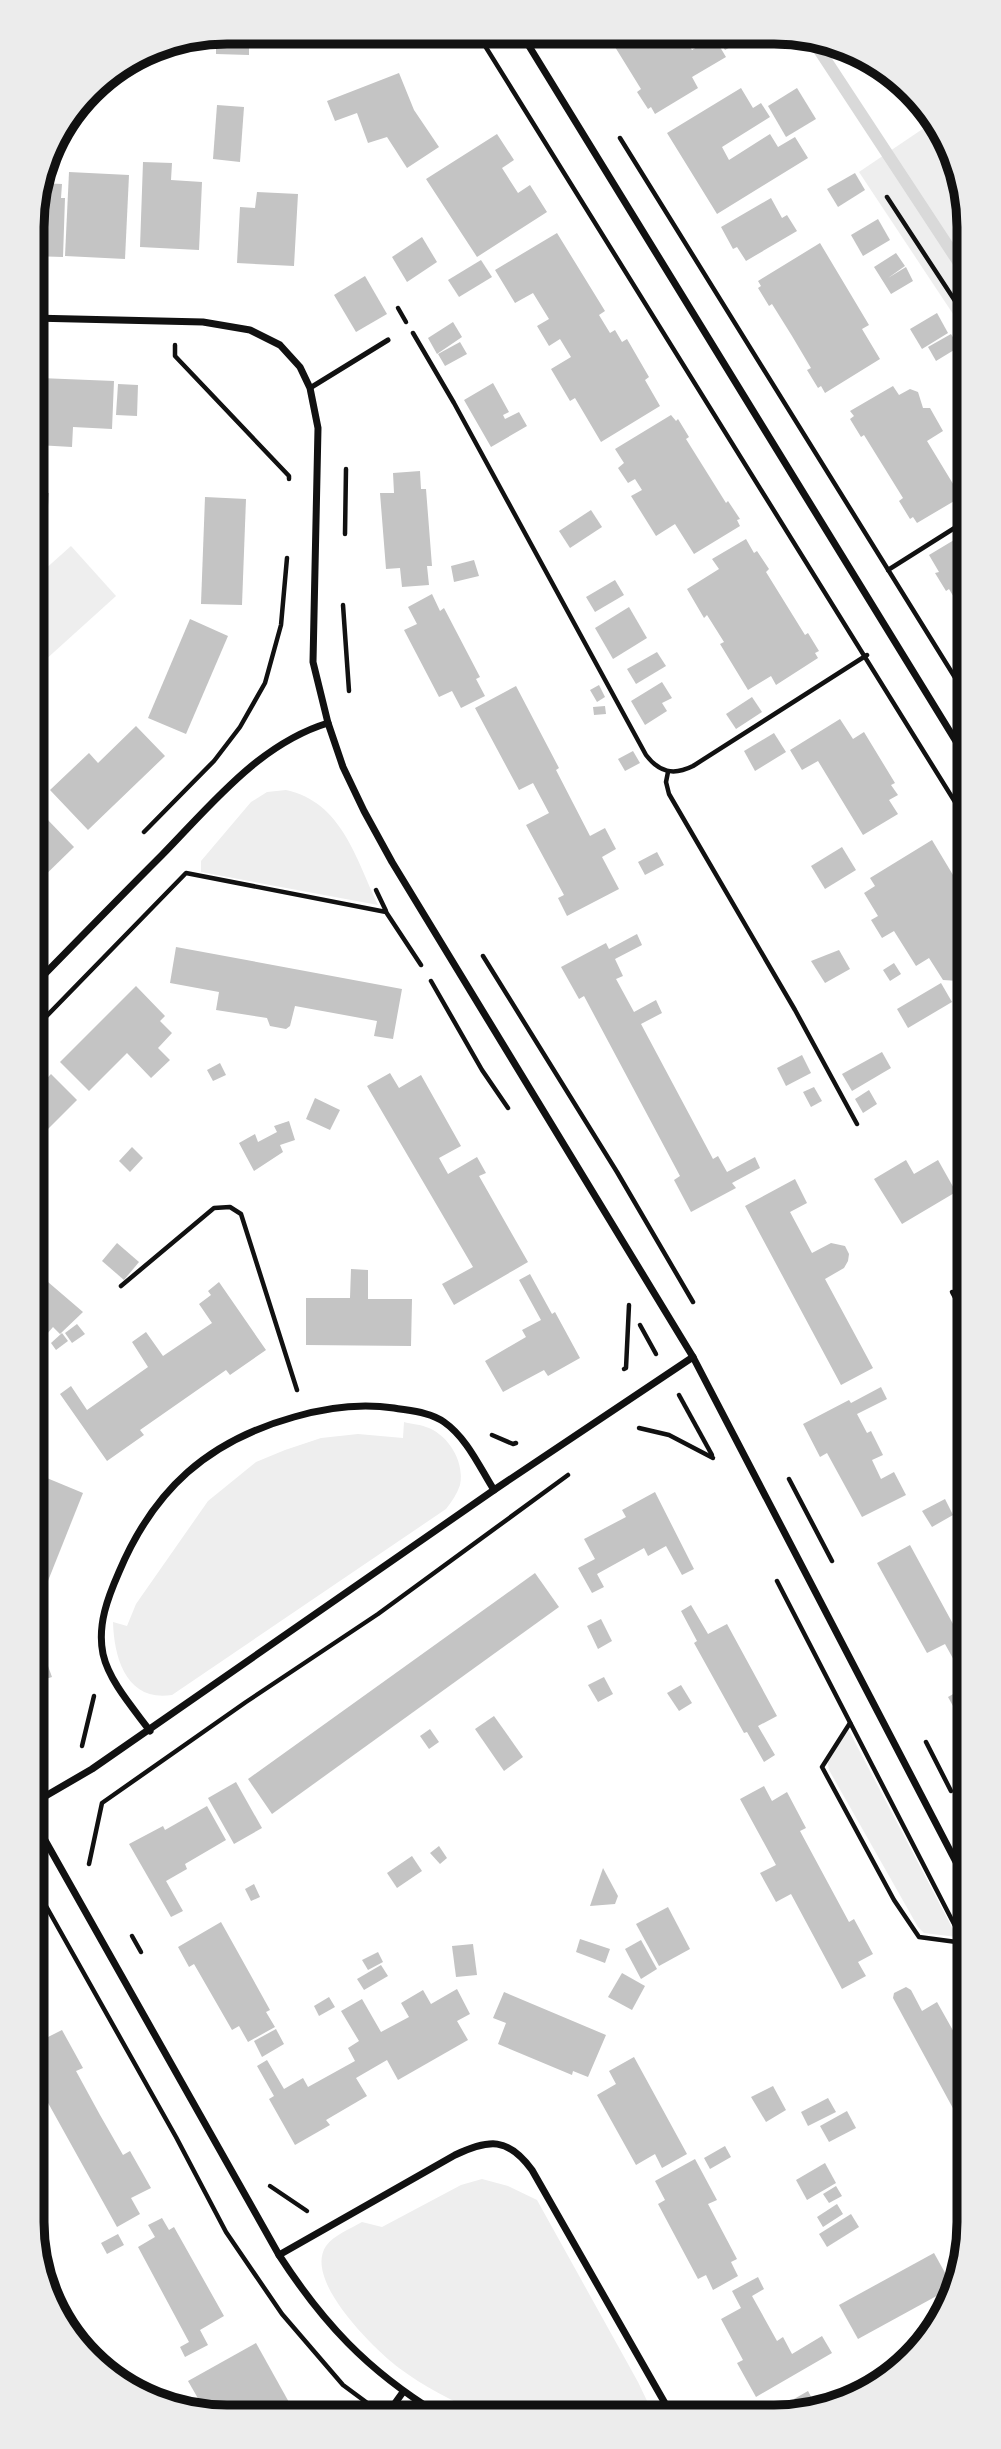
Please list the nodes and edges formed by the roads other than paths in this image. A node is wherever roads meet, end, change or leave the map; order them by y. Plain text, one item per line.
1 (528, 44) edge
2 (44, 318) edge
3 (388, 340) dead end
4 (310, 388) junction
5 (328, 723) junction
6 (957, 743) edge
7 (44, 975) edge
8 (693, 1357) junction
9 (495, 1490) junction
10 (149, 1731) junction
11 (44, 1797) edge
12 (44, 1838) edge
13 (957, 1864) edge
14 (279, 2255) junction
15 (403, 2392) junction
16 (394, 2405) edge
17 (424, 2405) edge
18 (666, 2405) edge

1 - 6 street
2 - 4 street
3 - 4 lane
4 - 5 street
5 - 7 street
5 - 8 street
8 - 9 street
8 - 13 street
9 - 10 street
9 - 10 street
10 - 11 street
12 - 14 street
14 - 15 street
14 - 18 street
15 - 16 street
15 - 17 street

